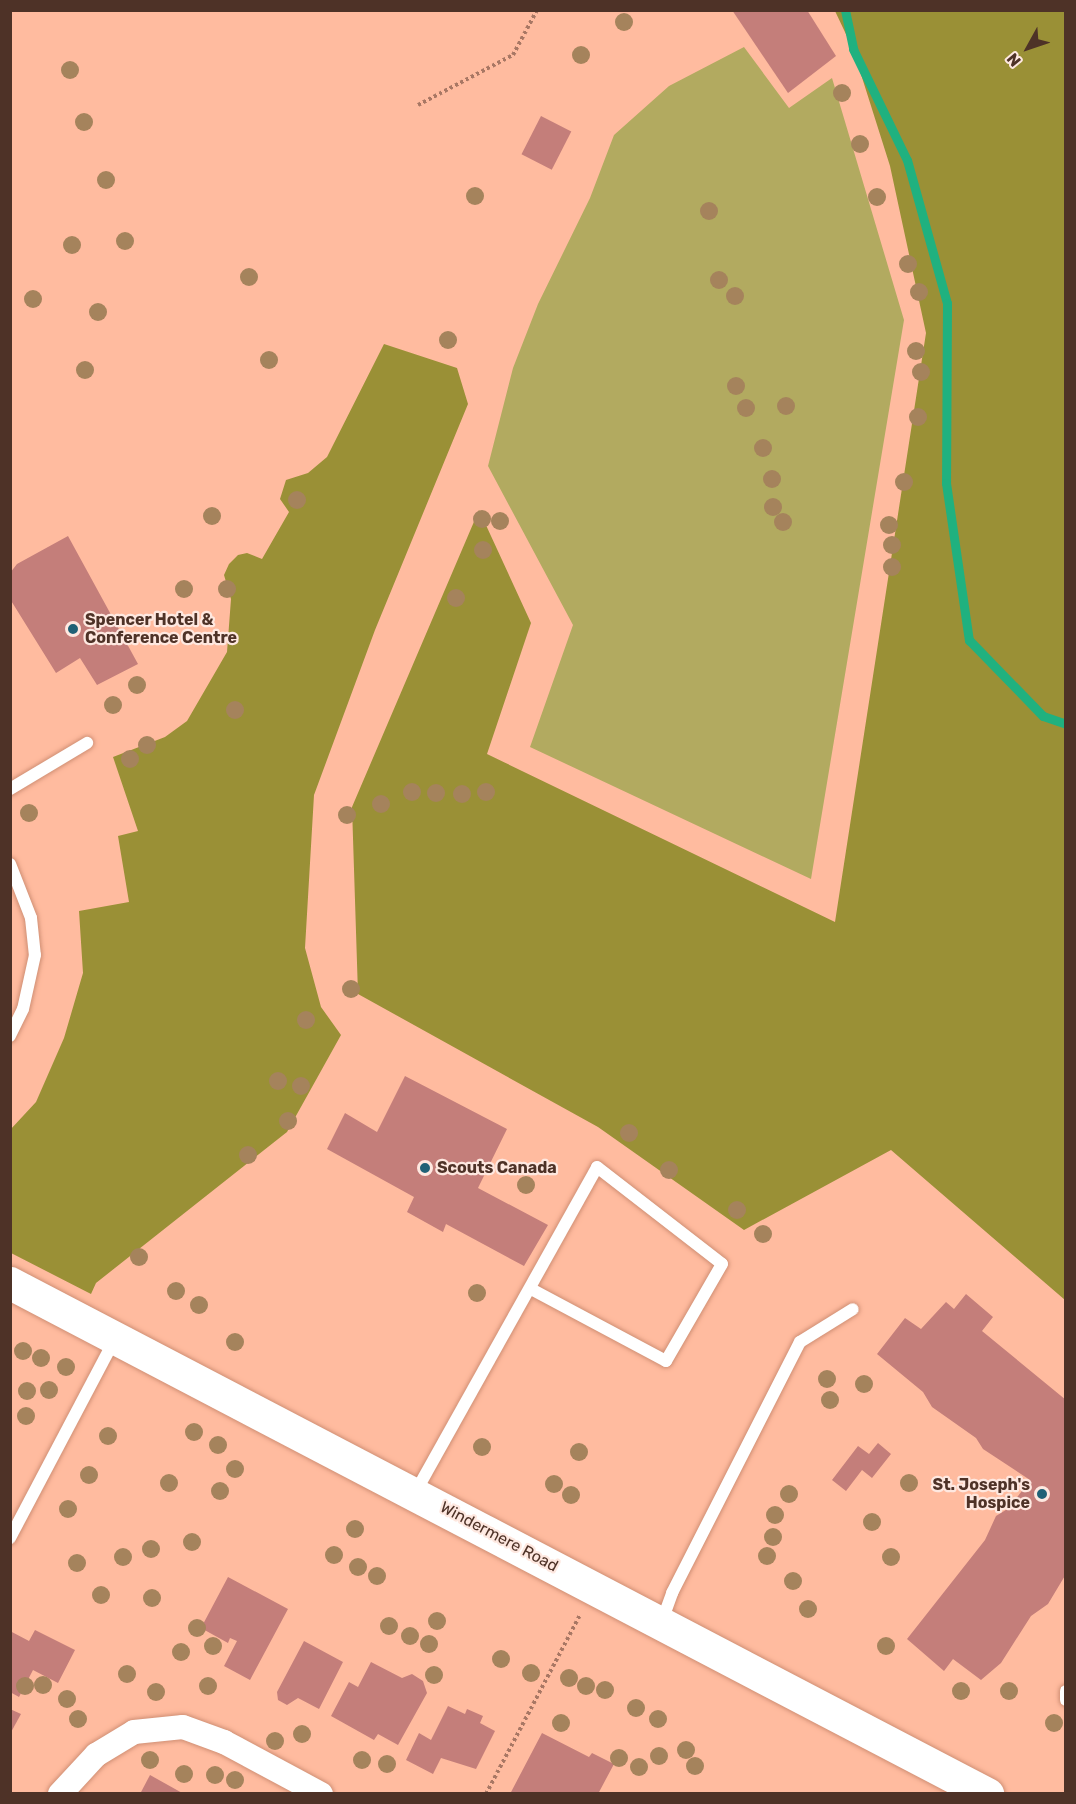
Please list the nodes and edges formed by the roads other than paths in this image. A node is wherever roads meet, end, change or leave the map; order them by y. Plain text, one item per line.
1 (87, 742) dead end
2 (10, 789) edge
3 (10, 864) edge
4 (10, 1035) edge
5 (10, 1283) edge
6 (531, 1289) junction
7 (853, 1309) dead end
8 (115, 1338) junction
9 (415, 1493) junction
10 (10, 1539) edge
11 (661, 1622) junction
12 (1065, 1691) edge
13 (1065, 1700) edge
14 (60, 1794) edge
15 (321, 1794) edge
16 (987, 1794) edge

1 - 2 lane
3 - 4 lane
5 - 8 main road, Windermere Road
6 - 6 lane
6 - 9 lane
7 - 11 lane
8 - 9 main road, Windermere Road
8 - 10 lane
9 - 11 main road, Windermere Road
11 - 16 main road, Windermere Road
12 - 13 lane
14 - 15 street

